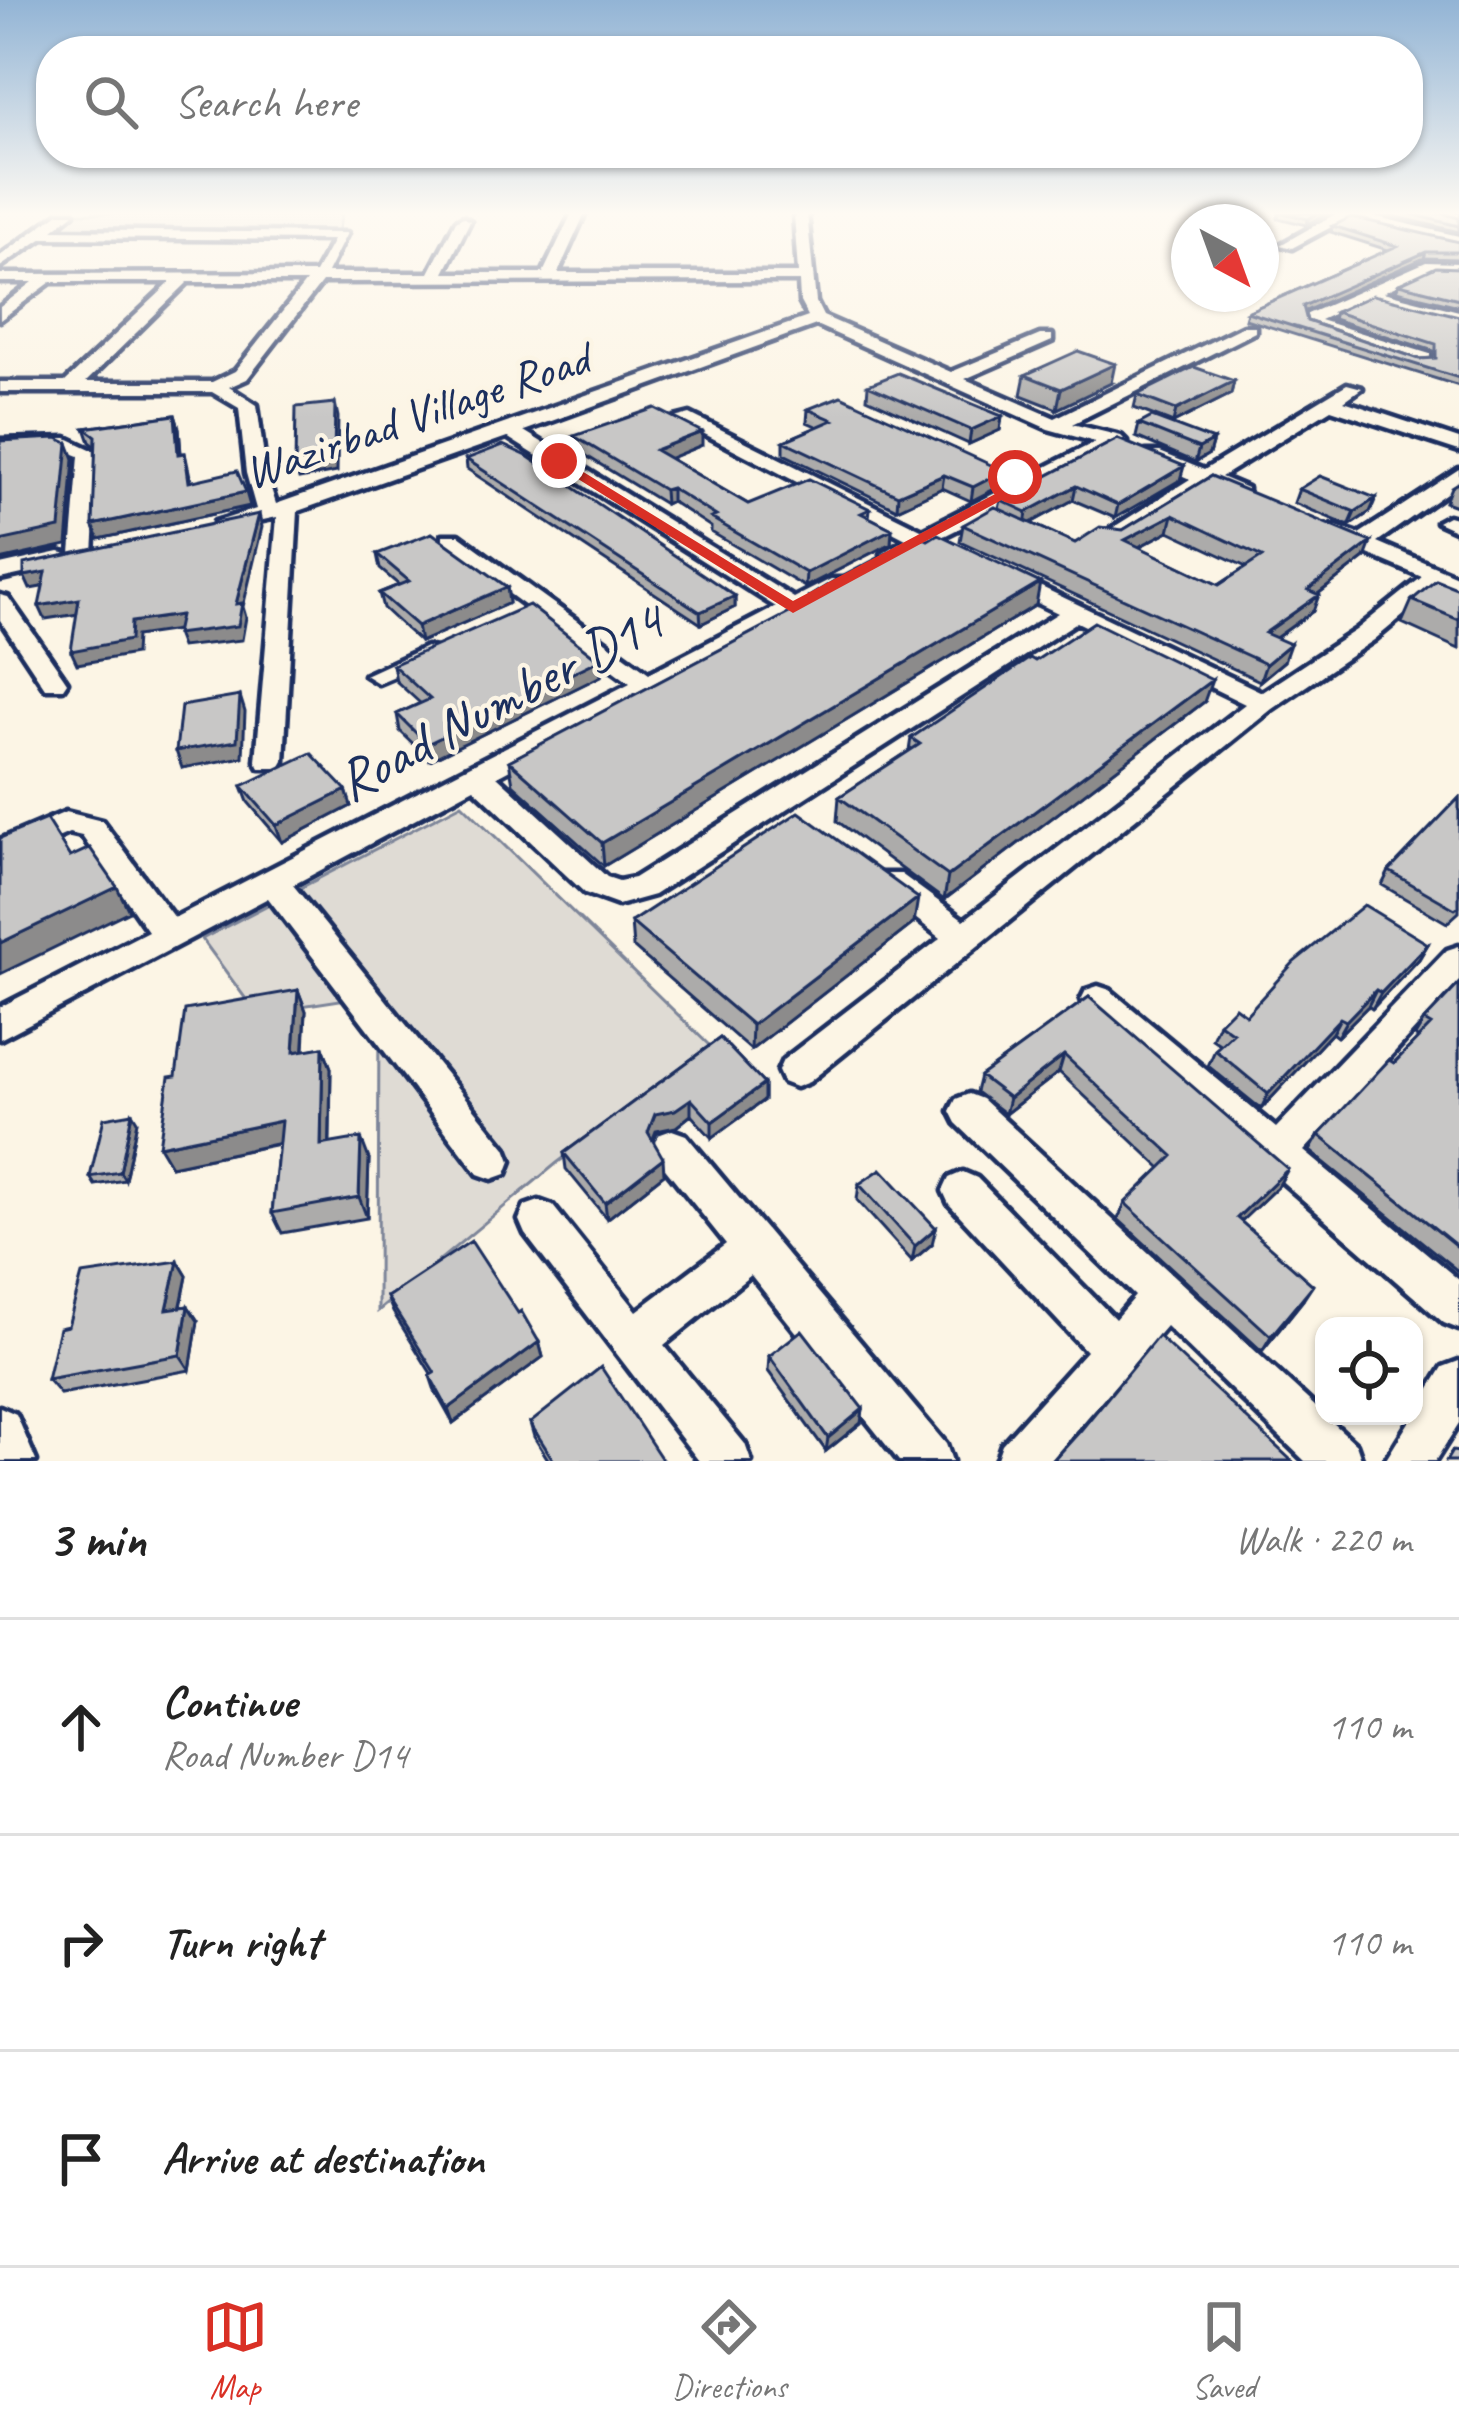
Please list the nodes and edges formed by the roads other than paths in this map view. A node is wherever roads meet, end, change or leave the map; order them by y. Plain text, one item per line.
1 (45, 281) edge
2 (181, 281) edge
3 (313, 281) edge
4 (806, 281) edge
5 (1397, 281) edge
6 (1371, 293) junction
7 (0, 315) edge
8 (1459, 316) edge
9 (817, 319) junction
10 (1249, 329) dead end
11 (1046, 338) dead end
12 (1424, 358) edge
13 (947, 380) junction
14 (0, 387) edge
15 (215, 387) junction
16 (69, 388) junction
17 (1353, 388) dead end
18 (1328, 402) junction
19 (683, 418) edge
20 (1055, 425) junction
21 (509, 430) junction
22 (1114, 440) junction
23 (0, 446) edge
24 (1459, 446) edge
25 (994, 467) edge
26 (1459, 475) edge
27 (1205, 477) junction
28 (1027, 482) junction
29 (1264, 502) edge
30 (278, 510) junction
31 (1322, 527) edge
32 (199, 528) edge
33 (1109, 536) edge
34 (922, 538) junction
35 (451, 540) edge
36 (1361, 543) junction
37 (0, 572) edge
38 (1448, 580) edge
39 (0, 602) edge
40 (793, 608) junction
41 (1075, 613) junction
42 (459, 639) edge
43 (378, 675) dead end
44 (54, 682) dead end
45 (647, 683) junction
46 (1263, 703) junction
47 (270, 761) dead end
48 (476, 773) junction
49 (0, 853) edge
50 (873, 870) edge
51 (271, 879) junction
52 (168, 934) junction
53 (966, 940) junction
54 (1459, 959) edge
55 (1097, 1000) edge
56 (0, 1024) edge
57 (796, 1071) dead end
58 (969, 1111) dead end
59 (672, 1147) dead end
60 (1277, 1153) junction
61 (492, 1161) dead end
62 (963, 1191) dead end
63 (539, 1220) dead end
64 (754, 1247) junction
65 (1164, 1296) junction
66 (1459, 1308) edge
67 (634, 1341) junction
68 (1116, 1351) junction
69 (1459, 1383) edge
70 (0, 1430) edge
71 (13, 1461) edge
72 (728, 1461) edge
73 (929, 1461) edge
74 (1019, 1461) edge
75 (1339, 1461) edge
76 (1408, 1461) edge

1 - 7 street
2 - 16 street
3 - 15 street
4 - 9 street
5 - 6 street
6 - 8 street
6 - 12 street
9 - 13 street
9 - 21 street, Wazirbad Village Road
10 - 20 street
11 - 13 street
13 - 20 street
14 - 16 street
15 - 16 street
15 - 30 street
17 - 18 street
18 - 24 street
18 - 27 street
19 - 34 street
20 - 22 street
21 - 30 street, Wazirbad Village Road
21 - 40 street
22 - 27 street
22 - 28 street, Road Number D14
23 - 37 street
25 - 28 street
26 - 36 street
27 - 29 street
27 - 33 street
28 - 34 street, Road Number D14
30 - 32 street, Wazirbad Village Road
30 - 47 street
31 - 36 street
34 - 40 street, Road Number D14
34 - 41 street
35 - 45 street
36 - 38 street
38 - 46 street
39 - 44 street
40 - 45 street, Road Number D14
41 - 46 street
41 - 48 street
42 - 43 street
45 - 48 street, Road Number D14
46 - 53 street
48 - 51 street, Road Number D14
49 - 52 street
50 - 53 street
51 - 52 street, Road Number D14
51 - 61 street
52 - 56 street, Road Number D14
53 - 57 street
54 - 60 street
55 - 60 street
58 - 65 street
59 - 64 street
60 - 66 street
62 - 68 street
63 - 67 street
64 - 67 street
64 - 73 street
65 - 68 street
65 - 75 street
67 - 72 street
68 - 74 street
69 - 76 street
70 - 71 street

